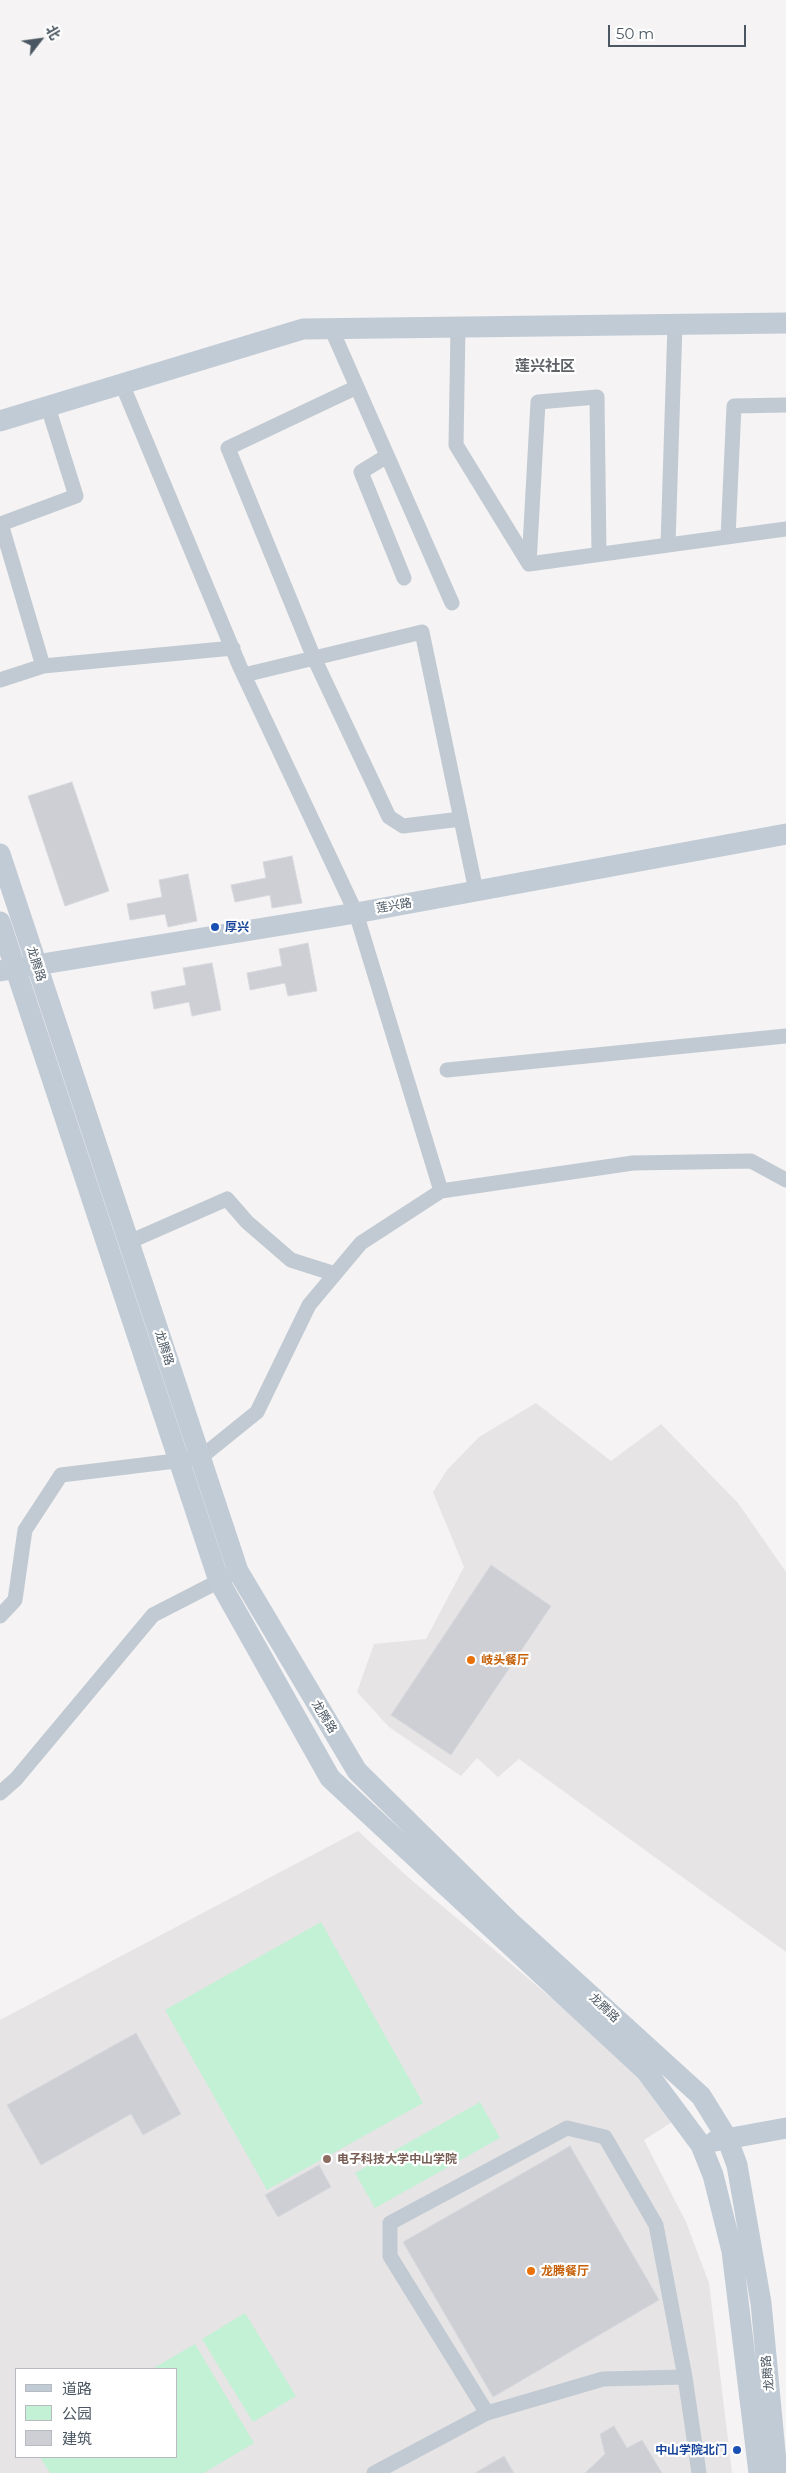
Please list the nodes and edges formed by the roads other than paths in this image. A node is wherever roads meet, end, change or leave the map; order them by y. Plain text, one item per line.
1 (786, 323) edge
2 (675, 324) junction
3 (458, 327) junction
4 (330, 328) junction
5 (122, 384) junction
6 (357, 387) junction
7 (786, 404) edge
8 (48, 407) junction
9 (0, 421) edge
10 (387, 456) junction
11 (786, 529) edge
12 (728, 537) junction
13 (668, 545) junction
14 (599, 554) junction
15 (528, 564) junction
16 (404, 578) dead end
17 (452, 604) dead end
18 (233, 648) junction
19 (314, 658) junction
20 (43, 666) junction
21 (244, 675) junction
22 (0, 680) edge
23 (461, 819) junction
24 (786, 834) edge
25 (0, 854) edge
26 (476, 891) junction
27 (356, 913) junction
28 (0, 922) edge
29 (36, 966) junction
30 (8, 970) edge
31 (786, 1036) edge
32 (447, 1070) dead end
33 (786, 1180) edge
34 (441, 1191) junction
35 (129, 1242) junction
36 (335, 1274) junction
37 (189, 1459) junction
38 (238, 1571) junction
39 (219, 1581) junction
40 (0, 1616) edge
41 (0, 1793) edge
42 (786, 2128) edge
43 (727, 2138) junction
44 (700, 2145) junction
45 (685, 2377) junction
46 (487, 2413) junction
47 (374, 2473) edge
48 (699, 2473) edge
49 (759, 2473) edge
50 (777, 2473) edge

1 - 2 street
2 - 3 street
2 - 13 street
3 - 4 street
3 - 15 street
4 - 5 street
4 - 6 street
5 - 8 street
5 - 18 street
6 - 10 street
6 - 19 street
7 - 12 street
8 - 9 street
8 - 20 street
10 - 16 street
10 - 17 street
11 - 12 street
12 - 13 street
13 - 14 street
14 - 15 street
14 - 15 street
18 - 20 street
18 - 21 street
19 - 21 street
19 - 23 street
19 - 23 street
20 - 22 street
21 - 27 street
23 - 26 street
24 - 26 street, 莲兴路
25 - 29 street, 龙腾路
26 - 27 street, 莲兴路
27 - 29 street, 莲兴路
27 - 34 street
28 - 30 street, 龙腾路
29 - 30 street, 莲兴路
29 - 35 street, 龙腾路
30 - 37 street, 龙腾路
31 - 32 street
33 - 34 street
34 - 36 street
35 - 36 street
35 - 37 street, 龙腾路
36 - 37 street
37 - 38 street, 龙腾路
37 - 39 street, 龙腾路
37 - 40 street
38 - 39 street
38 - 43 street, 龙腾路
39 - 41 street
39 - 44 street, 龙腾路
42 - 43 street
43 - 44 street
43 - 50 street, 龙腾路
44 - 49 street, 龙腾路
45 - 46 street
45 - 46 street
45 - 48 street
46 - 47 street

